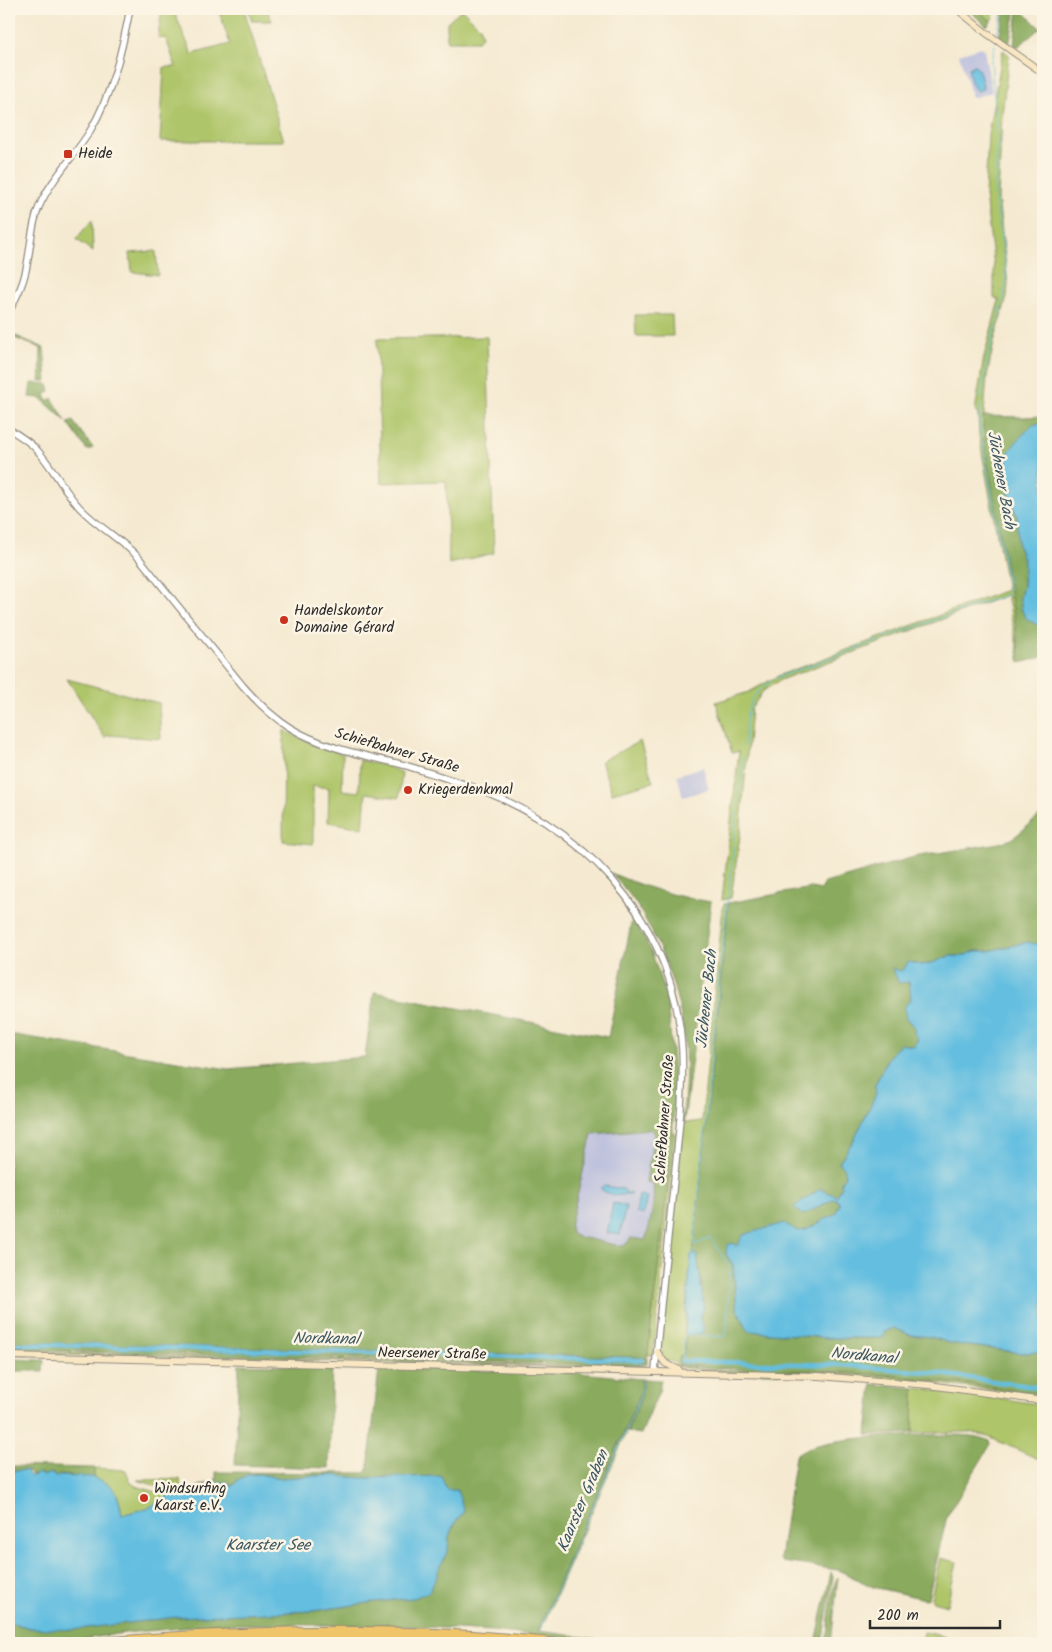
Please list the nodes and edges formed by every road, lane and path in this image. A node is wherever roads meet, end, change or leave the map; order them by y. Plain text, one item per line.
1 (130, 9) edge
2 (957, 9) edge
3 (1043, 73) edge
4 (9, 312) edge
5 (9, 429) edge
6 (657, 1352) junction
7 (9, 1356) edge
8 (655, 1372) junction
9 (690, 1373) junction
10 (1043, 1401) edge
11 (95, 1643) edge
12 (170, 1643) edge
13 (467, 1643) edge
14 (555, 1643) edge

1 - 4 street
2 - 3 main road
5 - 6 street, Schiefbahner Straße
6 - 8 street, Schiefbahner Straße
6 - 9 main road
7 - 8 main road, Neersener Straße
8 - 9 main road, Neersener Straße
9 - 10 main road, Neersener Straße
11 - 14 highway
12 - 13 highway

